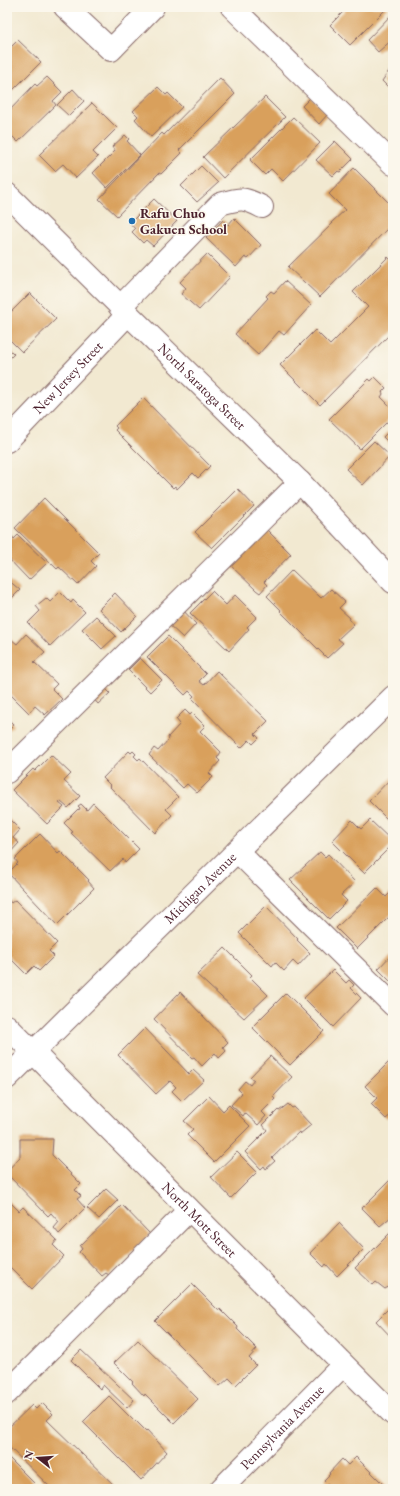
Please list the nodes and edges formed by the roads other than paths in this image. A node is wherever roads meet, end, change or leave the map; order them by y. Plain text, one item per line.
1 (65, 7) edge
2 (153, 7) edge
3 (232, 7) edge
4 (393, 164) edge
5 (7, 194) edge
6 (262, 207) dead end
7 (124, 311) junction
8 (7, 441) edge
9 (300, 482) junction
10 (393, 582) edge
11 (393, 697) edge
12 (7, 772) edge
13 (237, 851) junction
14 (393, 1006) edge
15 (7, 1026) edge
16 (33, 1052) junction
17 (7, 1078) edge
18 (190, 1210) junction
19 (343, 1365) junction
20 (7, 1393) edge
21 (393, 1414) edge
22 (221, 1489) edge

1 - 2 street
3 - 4 street
5 - 7 street, North Saratoga Street
6 - 7 street, New Jersey Street
7 - 8 street, New Jersey Street
7 - 9 street, North Saratoga Street
9 - 10 street, North Saratoga Street
9 - 12 street
11 - 13 street, Michigan Avenue
13 - 14 street
13 - 16 street, Michigan Avenue
15 - 16 street, North Mott Street
16 - 17 street, Michigan Avenue
16 - 18 street, North Mott Street
18 - 19 street, North Mott Street
18 - 20 street
19 - 21 street, North Mott Street
19 - 22 street, Pennsylvania Avenue

